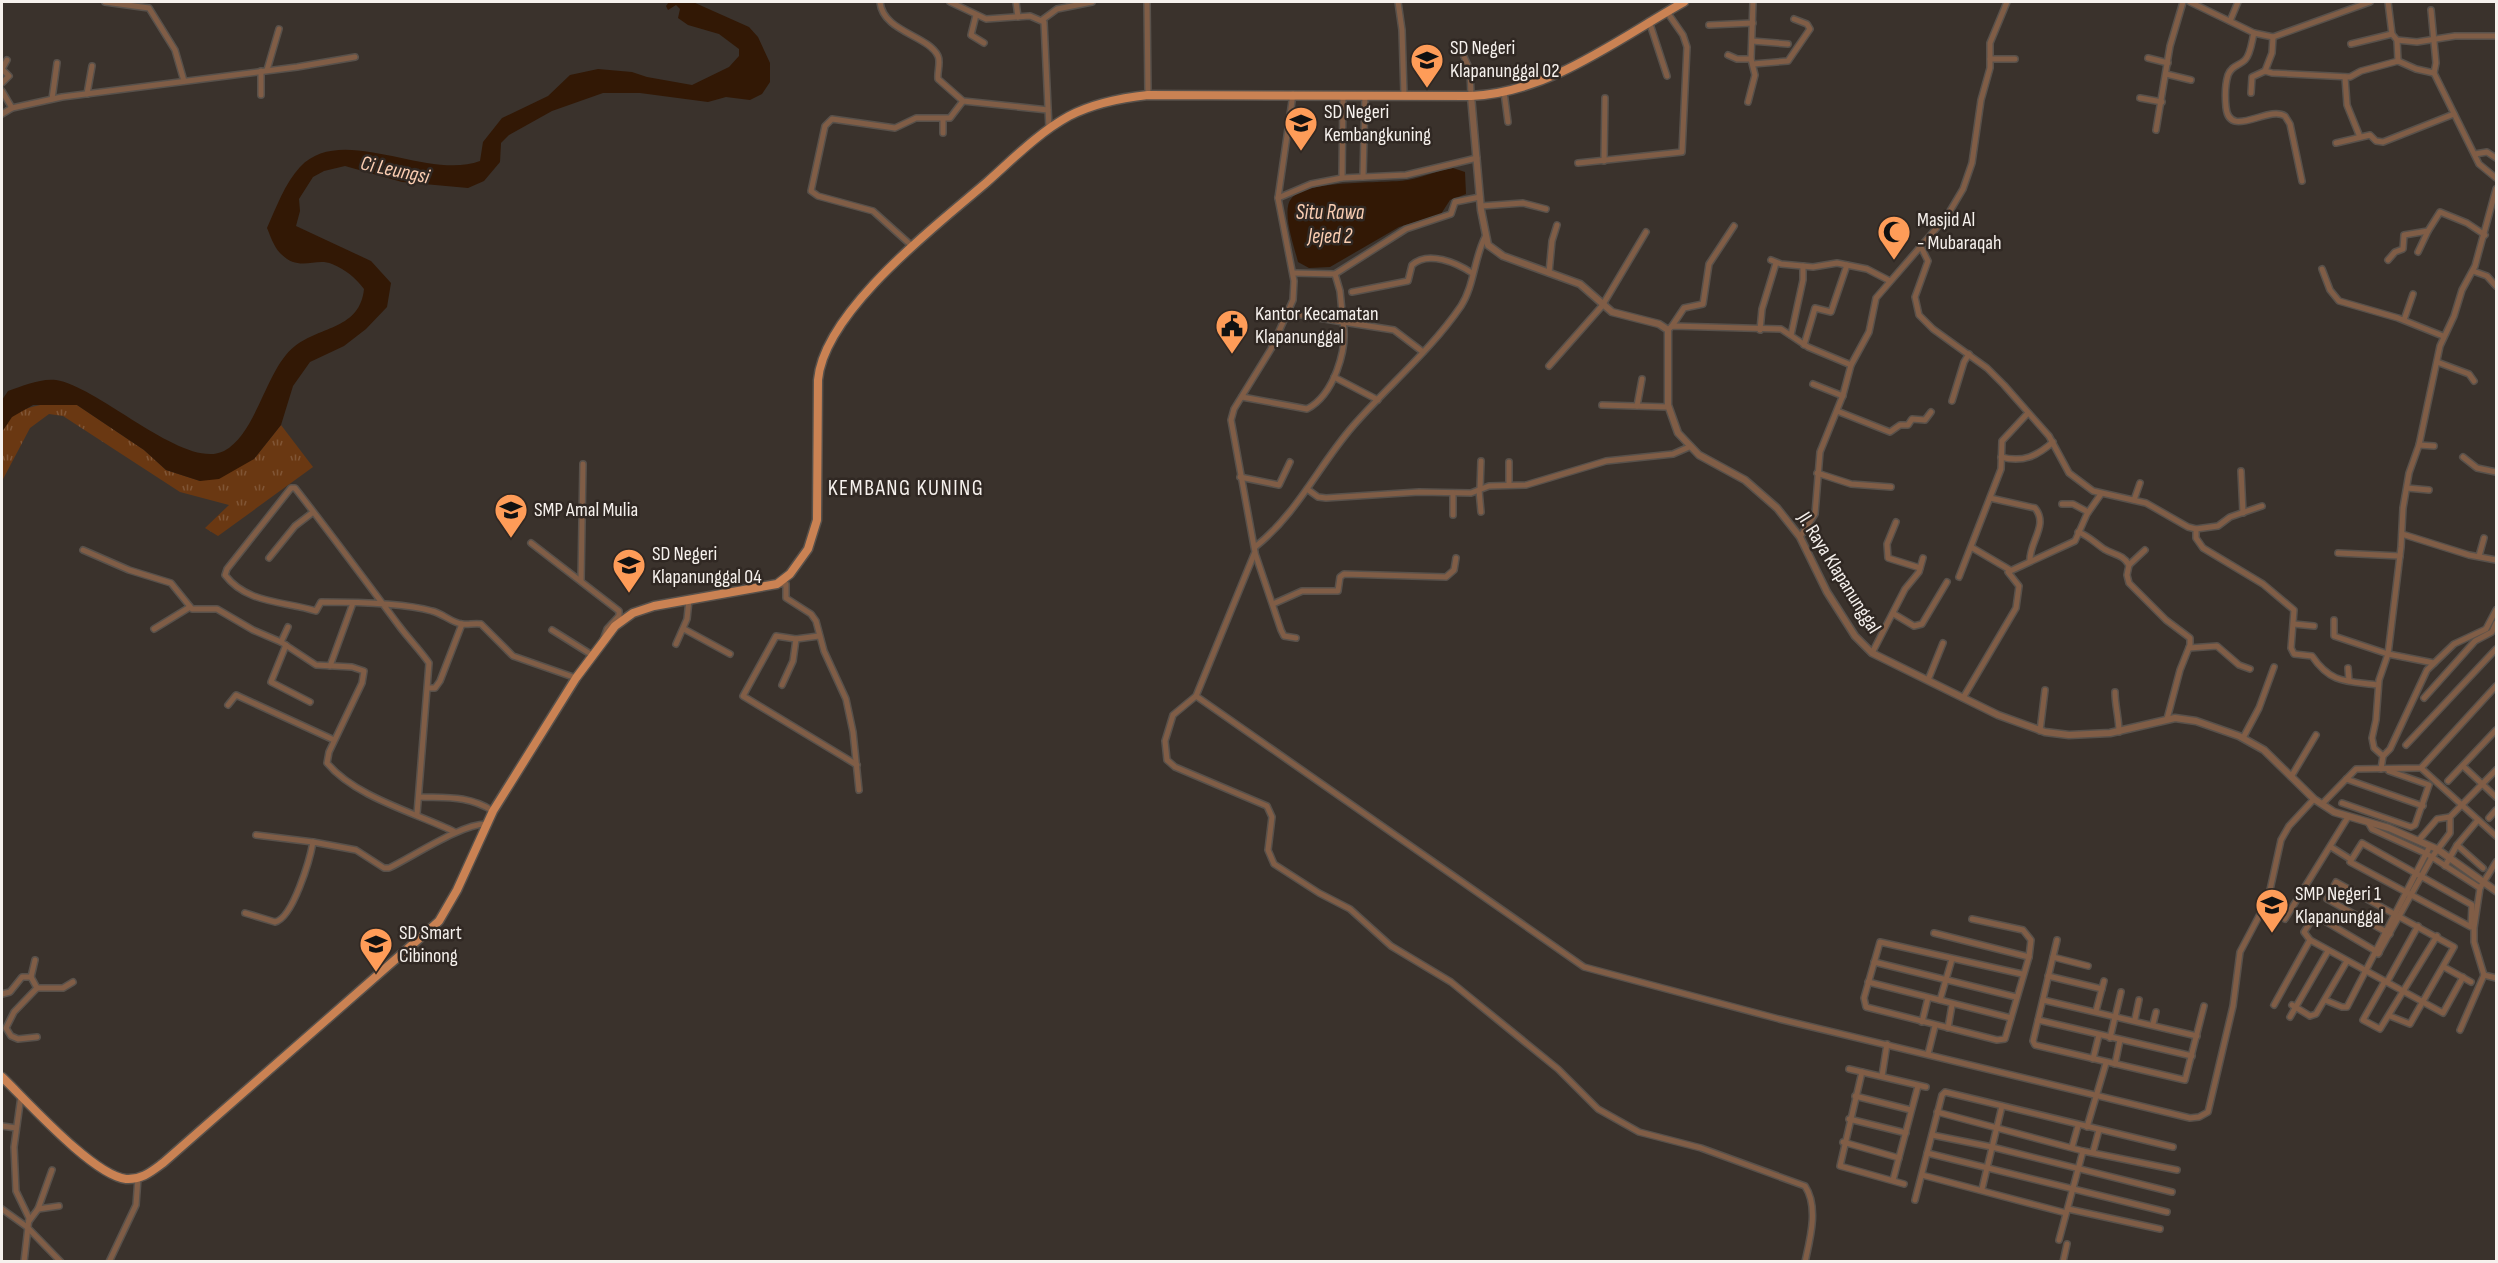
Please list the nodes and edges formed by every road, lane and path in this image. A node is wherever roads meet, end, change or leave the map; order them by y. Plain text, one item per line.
1 (105, 2) edge
2 (880, 2) edge
3 (950, 2) edge
4 (1016, 2) edge
5 (1092, 2) edge
6 (1147, 2) edge
7 (1398, 2) edge
8 (1684, 2) edge
9 (1753, 2) edge
10 (2007, 2) edge
11 (2183, 2) edge
12 (2190, 2) edge
13 (2209, 2) edge
14 (2236, 2) edge
15 (2370, 2) edge
16 (2388, 2) edge
17 (2206, 10) junction
18 (2431, 10) dead end
19 (1667, 12) junction
20 (976, 15) junction
21 (1018, 17) junction
22 (1794, 19) dead end
23 (1042, 20) junction
24 (1649, 21) junction
25 (2229, 21) junction
26 (1753, 23) junction
27 (1709, 25) dead end
28 (279, 29) dead end
29 (2254, 33) junction
30 (2392, 34) junction
31 (2496, 36) edge
32 (2273, 37) junction
33 (2397, 40) junction
34 (1752, 41) junction
35 (2435, 41) junction
36 (984, 43) dead end
37 (1788, 44) dead end
38 (2351, 44) dead end
39 (1462, 52) dead end
40 (1728, 55) dead end
41 (355, 57) dead end
42 (2148, 58) dead end
43 (1990, 59) junction
44 (2015, 59) dead end
45 (7, 60) dead end
46 (1752, 61) junction
47 (2398, 61) junction
48 (57, 63) dead end
49 (2168, 63) junction
50 (92, 66) dead end
51 (264, 71) junction
52 (2265, 71) junction
53 (2434, 73) junction
54 (2166, 74) junction
55 (1667, 76) dead end
56 (2345, 77) junction
57 (2192, 80) dead end
58 (184, 81) junction
59 (2, 83) edge
60 (2, 92) edge
61 (1504, 92) junction
62 (2251, 93) dead end
63 (87, 94) junction
64 (261, 94) dead end
65 (1293, 94) junction
66 (1404, 94) junction
67 (1148, 95) junction
68 (1343, 95) junction
69 (1365, 95) junction
70 (1471, 96) junction
71 (1605, 98) dead end
72 (2140, 98) dead end
73 (52, 99) junction
74 (963, 101) junction
75 (1748, 102) dead end
76 (2162, 102) junction
77 (12, 108) junction
78 (1048, 110) junction
79 (2, 114) edge
80 (2454, 114) junction
81 (943, 119) junction
82 (1508, 122) dead end
83 (1049, 129) junction
84 (2156, 130) dead end
85 (943, 133) dead end
86 (2360, 137) junction
87 (2336, 143) dead end
88 (2475, 154) junction
89 (1477, 158) junction
90 (2496, 158) edge
91 (1604, 160) junction
92 (1578, 163) dead end
93 (1363, 177) junction
94 (1342, 178) junction
95 (2496, 179) edge
96 (2302, 181) dead end
97 (2496, 189) edge
98 (1480, 197) junction
99 (1278, 198) junction
100 (1481, 206) junction
101 (1546, 208) dead end
102 (1557, 225) dead end
103 (1734, 226) dead end
104 (2428, 231) junction
105 (1646, 232) dead end
106 (2485, 235) junction
107 (1485, 237) junction
108 (912, 246) junction
109 (1920, 247) junction
110 (2418, 252) dead end
111 (2388, 260) dead end
112 (1847, 265) junction
113 (1803, 266) junction
114 (2322, 269) dead end
115 (2473, 270) junction
116 (1293, 273) junction
117 (1472, 273) junction
118 (1549, 273) junction
119 (1335, 274) junction
120 (1890, 281) junction
121 (2496, 286) edge
122 (1352, 292) dead end
123 (2413, 294) dead end
124 (1602, 306) junction
125 (1288, 313) junction
126 (2404, 320) junction
127 (1343, 322) junction
128 (1670, 328) junction
129 (1760, 330) junction
130 (1791, 335) junction
131 (2443, 336) junction
132 (1804, 345) junction
133 (1423, 352) junction
134 (1969, 354) junction
135 (2437, 362) junction
136 (1851, 365) junction
137 (1550, 366) dead end
138 (1334, 376) junction
139 (1642, 379) dead end
140 (2474, 381) dead end
141 (1813, 384) dead end
142 (1843, 396) junction
143 (1242, 397) junction
144 (1378, 400) junction
145 (1952, 401) dead end
146 (1602, 405) dead end
147 (1637, 406) junction
148 (1668, 407) junction
149 (1837, 411) junction
150 (1931, 412) dead end
151 (2028, 412) junction
152 (2053, 442) junction
153 (2419, 445) junction
154 (2434, 446) dead end
155 (1689, 447) junction
156 (2001, 457) junction
157 (2463, 457) dead end
158 (1481, 461) dead end
159 (1290, 462) dead end
160 (1509, 462) dead end
161 (583, 464) dead end
162 (2241, 471) dead end
163 (2496, 472) edge
164 (1817, 473) junction
165 (1240, 477) junction
166 (2140, 483) dead end
167 (1509, 485) junction
168 (1891, 487) dead end
169 (2407, 488) junction
170 (1307, 489) junction
171 (1480, 489) junction
172 (2429, 490) dead end
173 (1453, 493) junction
174 (2101, 494) junction
175 (1990, 498) junction
176 (2134, 500) junction
177 (2061, 504) dead end
178 (2262, 506) dead end
179 (1481, 512) dead end
180 (2088, 512) junction
181 (312, 513) junction
182 (2243, 513) junction
183 (1453, 515) dead end
184 (1896, 522) dead end
185 (2196, 529) junction
186 (2079, 532) junction
187 (2402, 534) junction
188 (1800, 537) junction
189 (2484, 538) dead end
190 (531, 543) dead end
191 (1971, 547) junction
192 (83, 549) dead end
193 (1255, 549) junction
194 (2145, 550) dead end
195 (2338, 553) dead end
196 (2400, 555) junction
197 (2480, 556) junction
198 (269, 558) dead end
199 (1456, 558) dead end
200 (1923, 558) dead end
201 (2496, 560) edge
202 (2030, 561) junction
203 (2129, 565) junction
204 (1920, 568) junction
205 (2010, 570) junction
206 (1959, 577) dead end
207 (581, 581) junction
208 (1947, 582) dead end
209 (777, 584) junction
210 (689, 600) junction
211 (353, 603) junction
212 (1273, 604) junction
213 (384, 606) junction
214 (190, 607) junction
215 (2496, 610) edge
216 (1894, 614) junction
217 (2334, 620) dead end
218 (2496, 623) edge
219 (462, 624) junction
220 (2294, 624) junction
221 (2314, 626) dead end
222 (288, 627) dead end
223 (154, 629) dead end
224 (684, 629) junction
225 (552, 630) dead end
226 (2494, 633) edge
227 (819, 636) junction
228 (1296, 638) dead end
229 (796, 639) junction
230 (603, 642) junction
231 (284, 643) junction
232 (1943, 643) dead end
233 (676, 644) dead end
234 (2189, 648) junction
235 (2496, 649) edge
236 (1872, 653) junction
237 (730, 654) dead end
238 (2388, 654) junction
239 (592, 655) junction
240 (2434, 663) junction
241 (330, 666) junction
242 (2274, 667) dead end
243 (2348, 668) dead end
244 (2250, 669) dead end
245 (576, 678) junction
246 (1928, 680) junction
247 (2349, 681) junction
248 (782, 685) dead end
249 (2378, 685) junction
250 (2496, 686) edge
251 (428, 688) junction
252 (2045, 690) dead end
253 (2115, 692) dead end
254 (1196, 696) junction
255 (1963, 698) junction
256 (2424, 698) dead end
257 (310, 702) dead end
258 (228, 705) dead end
259 (2167, 719) junction
260 (2496, 730) edge
261 (2040, 731) junction
262 (2119, 732) junction
263 (2316, 735) dead end
264 (2243, 738) junction
265 (334, 740) junction
266 (2406, 745) dead end
267 (2383, 756) junction
268 (857, 765) junction
269 (2463, 766) junction
270 (2421, 768) junction
271 (2383, 769) junction
272 (2496, 770) edge
273 (2291, 777) junction
274 (2346, 779) junction
275 (2448, 781) dead end
276 (2483, 785) junction
277 (859, 790) dead end
278 (419, 797) junction
279 (2496, 797) edge
280 (2314, 800) junction
281 (2342, 803) dead end
282 (2322, 804) junction
283 (2423, 806) junction
284 (2463, 806) junction
285 (2357, 808) junction
286 (2496, 810) edge
287 (493, 811) junction
288 (417, 814) junction
289 (2450, 817) junction
290 (2350, 818) junction
291 (2489, 818) dead end
292 (2478, 820) junction
293 (2368, 822) junction
294 (486, 824) junction
295 (455, 832) junction
296 (256, 835) dead end
297 (2496, 836) edge
298 (2419, 840) junction
299 (313, 842) junction
300 (2457, 845) junction
301 (2331, 848) junction
302 (2434, 848) junction
303 (2429, 856) junction
304 (2450, 857) junction
305 (2350, 859) junction
306 (2496, 862) edge
307 (2445, 866) junction
308 (2419, 875) junction
309 (2472, 879) junction
310 (2482, 885) junction
311 (2496, 891) edge
312 (2408, 894) junction
313 (245, 913) dead end
314 (2397, 914) junction
315 (1972, 919) dead end
316 (2285, 919) dead end
317 (2418, 926) junction
318 (2388, 932) junction
319 (1935, 933) dead end
320 (2437, 936) junction
321 (2056, 940) dead end
322 (2310, 940) junction
323 (2328, 951) junction
324 (2377, 952) junction
325 (2029, 957) junction
326 (2053, 957) junction
327 (1953, 959) junction
328 (35, 960) dead end
329 (2347, 961) junction
330 (1874, 962) junction
331 (2088, 966) dead end
332 (2444, 967) junction
333 (2367, 971) junction
334 (2022, 974) junction
335 (2484, 975) junction
336 (2048, 976) junction
337 (31, 977) junction
338 (2463, 977) junction
339 (2496, 978) edge
340 (1946, 980) junction
341 (2104, 981) dead end
342 (73, 982) dead end
343 (1868, 982) junction
344 (2386, 982) junction
345 (2471, 982) dead end
346 (37, 988) junction
347 (2102, 989) junction
348 (2121, 992) dead end
349 (2404, 992) junction
350 (2, 994) edge
351 (2016, 997) junction
352 (1928, 998) junction
353 (1940, 1000) junction
354 (2043, 1000) junction
355 (2139, 1000) dead end
356 (2325, 1000) junction
357 (2424, 1002) junction
358 (1952, 1005) junction
359 (2274, 1005) dead end
360 (2204, 1006) dead end
361 (2294, 1006) junction
362 (2096, 1011) junction
363 (2156, 1012) dead end
364 (2115, 1015) junction
365 (2390, 1016) junction
366 (2290, 1017) dead end
367 (2011, 1018) junction
368 (2134, 1019) junction
369 (2038, 1020) junction
370 (1922, 1022) junction
371 (2153, 1024) junction
372 (1935, 1026) junction
373 (1948, 1028) junction
374 (2460, 1030) dead end
375 (2099, 1035) junction
376 (2197, 1036) junction
377 (37, 1037) dead end
378 (2110, 1038) junction
379 (2120, 1040) junction
380 (1887, 1044) junction
381 (1928, 1054) junction
382 (2192, 1056) junction
383 (2093, 1059) junction
384 (2106, 1063) junction
385 (2115, 1064) junction
386 (1849, 1069) dead end
387 (1862, 1072) junction
388 (1882, 1076) junction
389 (2, 1077) edge
390 (1917, 1086) junction
391 (1926, 1087) dead end
392 (2097, 1095) junction
393 (21, 1096) junction
394 (1855, 1096) junction
395 (2002, 1106) junction
396 (1911, 1110) junction
397 (1937, 1112) junction
398 (1849, 1119) junction
399 (2, 1126) edge
400 (1997, 1126) junction
401 (2078, 1126) junction
402 (2087, 1127) junction
403 (16, 1128) junction
404 (2099, 1130) junction
405 (1906, 1133) junction
406 (1932, 1135) junction
407 (1844, 1143) junction
408 (1992, 1147) junction
409 (2072, 1147) junction
410 (2173, 1147) dead end
411 (2083, 1150) junction
412 (2093, 1152) junction
413 (1927, 1153) junction
414 (1899, 1158) junction
415 (1988, 1167) junction
416 (52, 1170) dead end
417 (2078, 1170) junction
418 (2177, 1170) dead end
419 (1922, 1175) junction
420 (138, 1178) junction
421 (1893, 1180) junction
422 (1904, 1184) dead end
423 (1982, 1190) junction
424 (2072, 1191) junction
425 (2172, 1191) dead end
426 (1915, 1200) dead end
427 (59, 1206) dead end
428 (2, 1209) edge
429 (38, 1209) junction
430 (2067, 1211) junction
431 (2167, 1212) dead end
432 (28, 1224) junction
433 (2160, 1229) dead end
434 (2059, 1240) dead end
435 (2067, 1244) dead end
436 (24, 1262) edge
437 (61, 1262) edge
438 (109, 1262) edge
439 (1805, 1262) edge
440 (2063, 1262) edge

1 - 58 street
2 - 74 street
3 - 20 street
4 - 21 street
5 - 23 street
6 - 67 street
7 - 66 street
8 - 19 main road
9 - 26 street
10 - 43 street
11 - 49 street
12 - 17 street
13 - 17 street
14 - 25 street
15 - 32 street
16 - 30 street
17 - 25 street
18 - 35 street
19 - 24 main road
19 - 91 street
20 - 21 street
20 - 36 street
21 - 23 street
22 - 46 street
23 - 78 street
24 - 55 street
24 - 61 main road
25 - 29 street
26 - 27 street
26 - 34 street
28 - 51 street
29 - 32 street
29 - 96 street
30 - 33 street
30 - 38 street
31 - 35 street
32 - 52 street
33 - 35 street
33 - 47 street
34 - 37 street
34 - 46 street
35 - 53 street
39 - 70 street
40 - 46 street
41 - 51 street
42 - 49 street
43 - 44 street
43 - 109 street
45 - 59 street
46 - 75 street
47 - 53 street
47 - 56 street
48 - 73 street
49 - 54 street
50 - 63 street
51 - 58 street
51 - 64 street
52 - 56 street
52 - 62 street
53 - 80 street
54 - 57 street
54 - 76 street
56 - 86 street
58 - 63 street
60 - 77 street
61 - 70 main road
61 - 82 street
63 - 73 street
65 - 67 main road
65 - 68 main road
65 - 99 street
66 - 69 main road
66 - 70 main road
67 - 83 main road
68 - 69 main road
68 - 94 street
69 - 93 street
70 - 89 street
71 - 91 street
72 - 76 street
73 - 77 street
74 - 78 street
74 - 81 street
76 - 84 street
77 - 79 street
78 - 83 street
80 - 86 street
80 - 88 street
81 - 85 street
81 - 108 street
83 - 108 main road
86 - 87 street
88 - 90 street
88 - 95 street
89 - 93 street
89 - 98 street
91 - 92 street
93 - 94 street
94 - 99 street
97 - 106 street
98 - 100 street
98 - 119 street
99 - 116 street
100 - 101 street
100 - 107 street
102 - 118 street
103 - 128 street
104 - 106 street
104 - 110 street
104 - 111 street
105 - 124 street
106 - 115 street
107 - 117 street
107 - 118 street
108 - 209 main road
109 - 120 street
109 - 134 street
112 - 113 street
112 - 120 street
112 - 132 street
113 - 129 street
113 - 130 street
114 - 126 street
115 - 121 street
115 - 131 street
116 - 119 street
116 - 125 street
117 - 122 street
117 - 133 street
118 - 124 street
119 - 127 street
120 - 136 street
123 - 126 street
124 - 128 street
124 - 137 street
125 - 127 street
125 - 143 street
126 - 131 street
127 - 133 street
127 - 138 street
128 - 129 street
128 - 148 street, Jl. Raya Klapanunggal
129 - 130 street
130 - 132 street
131 - 135 street
132 - 136 street
133 - 144 street
134 - 145 street
134 - 151 street
135 - 140 street
135 - 153 street
136 - 142 street
138 - 143 street
138 - 144 street
139 - 147 street
141 - 142 street
142 - 149 street
143 - 165 street
144 - 170 street
146 - 147 street
147 - 148 street
148 - 155 street, Jl. Raya Klapanunggal
149 - 150 street
149 - 164 street
151 - 152 street
151 - 156 street
152 - 156 street
152 - 174 street
153 - 154 street
153 - 169 street
155 - 167 street
155 - 188 street, Jl. Raya Klapanunggal
156 - 175 street
157 - 163 street
158 - 171 street
159 - 165 street
160 - 167 street
161 - 207 street
162 - 182 street
164 - 168 street
164 - 188 street
165 - 193 street
166 - 176 street
167 - 171 street
169 - 172 street
169 - 187 street
170 - 173 street
170 - 193 street
171 - 173 street
171 - 179 street
173 - 183 street
174 - 176 street
174 - 180 street
175 - 191 street
175 - 202 street
176 - 185 street
177 - 180 street
178 - 182 street
180 - 186 street
181 - 198 street
181 - 211 street
181 - 213 street
182 - 185 street
184 - 204 street
185 - 220 street
186 - 202 street
186 - 203 street
187 - 196 street
187 - 197 street
188 - 236 street, Jl. Raya Klapanunggal
189 - 197 street
190 - 207 street
191 - 205 street
191 - 206 street
192 - 214 street
193 - 212 street
193 - 254 street
194 - 203 street
195 - 196 street
196 - 238 street
197 - 201 street
199 - 212 street
200 - 204 street
202 - 205 street
203 - 234 street
204 - 216 street
205 - 255 street
207 - 230 street
208 - 216 street
209 - 210 main road
209 - 227 street
210 - 224 street
210 - 230 main road
211 - 213 street
211 - 241 street
212 - 228 street
213 - 219 street
213 - 251 street
214 - 223 street
214 - 231 street
215 - 240 street
216 - 236 street
217 - 238 street
218 - 226 street
219 - 245 street
219 - 251 street
220 - 221 street
220 - 247 street
222 - 231 street
224 - 233 street
224 - 237 street
225 - 239 street
226 - 256 street
227 - 229 street
227 - 268 street
229 - 248 street
229 - 268 street
230 - 239 main road
231 - 241 street
231 - 257 street
232 - 246 street
234 - 244 street
234 - 259 street
235 - 266 street
236 - 246 street, Jl. Raya Klapanunggal
238 - 240 street
238 - 249 street
239 - 245 main road
240 - 267 street
241 - 265 street
242 - 264 street
243 - 247 street
245 - 287 main road
246 - 255 street, Jl. Raya Klapanunggal
247 - 249 street
249 - 267 street
250 - 270 street
251 - 278 street
252 - 261 street
253 - 262 street
254 - 380 street
254 - 439 street
255 - 261 street, Jl. Raya Klapanunggal
258 - 265 street
259 - 262 street, Jl. Raya Klapanunggal
259 - 264 street, Jl. Raya Klapanunggal
260 - 269 street
261 - 262 street, Jl. Raya Klapanunggal
263 - 273 street
264 - 273 street, Jl. Raya Klapanunggal
265 - 288 street
267 - 271 street
268 - 277 street
269 - 275 street
269 - 276 street
270 - 271 street
270 - 284 street
271 - 274 street
271 - 283 street
272 - 276 street
273 - 280 street, Jl. Raya Klapanunggal
274 - 282 street
274 - 283 street
276 - 279 street
276 - 284 street
278 - 287 street
278 - 288 street
280 - 282 street, Jl. Raya Klapanunggal
280 - 392 street
281 - 285 street
282 - 290 street, Jl. Raya Klapanunggal
283 - 285 street
284 - 289 street
284 - 292 street
285 - 290 street
286 - 291 street
287 - 294 main road
288 - 295 street
289 - 298 street
289 - 302 street
290 - 293 street, Jl. Raya Klapanunggal
290 - 301 street
292 - 297 street
292 - 300 street
293 - 298 street, Jl. Raya Klapanunggal
293 - 303 street
294 - 295 street
294 - 420 main road
295 - 299 street
296 - 299 street
298 - 302 street, Jl. Raya Klapanunggal
299 - 313 street
300 - 304 street
300 - 309 street
301 - 305 street
301 - 316 street
302 - 303 street
302 - 304 street, Jl. Raya Klapanunggal
303 - 307 street
303 - 308 street
304 - 307 street
304 - 309 street, Jl. Raya Klapanunggal
305 - 308 street
305 - 312 street
306 - 310 street
307 - 309 street
308 - 312 street
308 - 312 street
309 - 310 street, Jl. Raya Klapanunggal
310 - 311 street, Jl. Raya Klapanunggal
310 - 335 street
312 - 314 street
314 - 317 street
314 - 318 street
314 - 318 street
315 - 325 street
317 - 320 street
317 - 344 street
318 - 324 street
319 - 325 street
320 - 332 street
320 - 349 street
321 - 326 street
322 - 323 street
322 - 324 street
322 - 359 street
323 - 329 street
323 - 361 street
324 - 333 street
325 - 334 street
326 - 331 street
326 - 336 street
327 - 330 street
327 - 334 street
327 - 340 street
328 - 337 street
329 - 333 street
329 - 356 street
330 - 340 street
330 - 343 street
332 - 338 street
332 - 357 street
333 - 344 street
333 - 356 street
334 - 351 street
335 - 339 street
335 - 374 street
336 - 347 street
336 - 354 street
337 - 346 street
337 - 350 street
338 - 345 street
338 - 357 street
340 - 351 street
340 - 353 street
341 - 347 street
342 - 346 street
343 - 352 street
343 - 370 street
344 - 349 street
344 - 365 street
346 - 377 street
347 - 362 street
348 - 364 street
349 - 357 street
349 - 365 street
351 - 367 street
352 - 353 street
352 - 370 street
353 - 358 street
354 - 362 street
354 - 369 street
355 - 368 street
356 - 361 street
357 - 365 street
358 - 367 street
358 - 373 street
360 - 376 street
361 - 366 street
362 - 364 street
363 - 371 street
364 - 368 street
364 - 378 street
367 - 373 street
368 - 371 street
369 - 375 street
369 - 383 street
370 - 372 street
371 - 376 street
372 - 373 street
372 - 381 street
375 - 378 street
375 - 383 street
376 - 382 street
378 - 379 street
379 - 382 street
379 - 385 street
380 - 381 street
380 - 388 street
381 - 392 street
382 - 385 street
383 - 384 street
384 - 385 street
384 - 392 street
386 - 387 street
387 - 388 street
387 - 394 street
388 - 390 street
389 - 393 main road
390 - 391 street
390 - 396 street
392 - 402 street
393 - 403 street
393 - 420 main road
394 - 396 street
394 - 398 street
395 - 397 street
395 - 400 street
395 - 401 street
396 - 405 street
397 - 400 street
397 - 406 street
398 - 405 street
398 - 407 street
399 - 403 street
400 - 408 street
400 - 409 street
401 - 402 street
401 - 409 street
402 - 404 street
403 - 432 street
404 - 410 street
404 - 412 street
405 - 414 street
406 - 408 street
406 - 413 street
407 - 414 street
407 - 421 street
408 - 415 street
408 - 417 street
409 - 411 street
411 - 412 street
411 - 417 street
412 - 418 street
413 - 415 street
413 - 419 street
414 - 421 street
415 - 423 street
415 - 424 street
416 - 429 street
417 - 424 street
417 - 425 street
419 - 423 street
419 - 426 street
420 - 438 street
421 - 422 street
423 - 430 street
424 - 430 street
424 - 431 street
427 - 429 street
428 - 432 street
429 - 432 street
430 - 433 street
430 - 434 street
432 - 436 street
432 - 437 street
435 - 440 street

